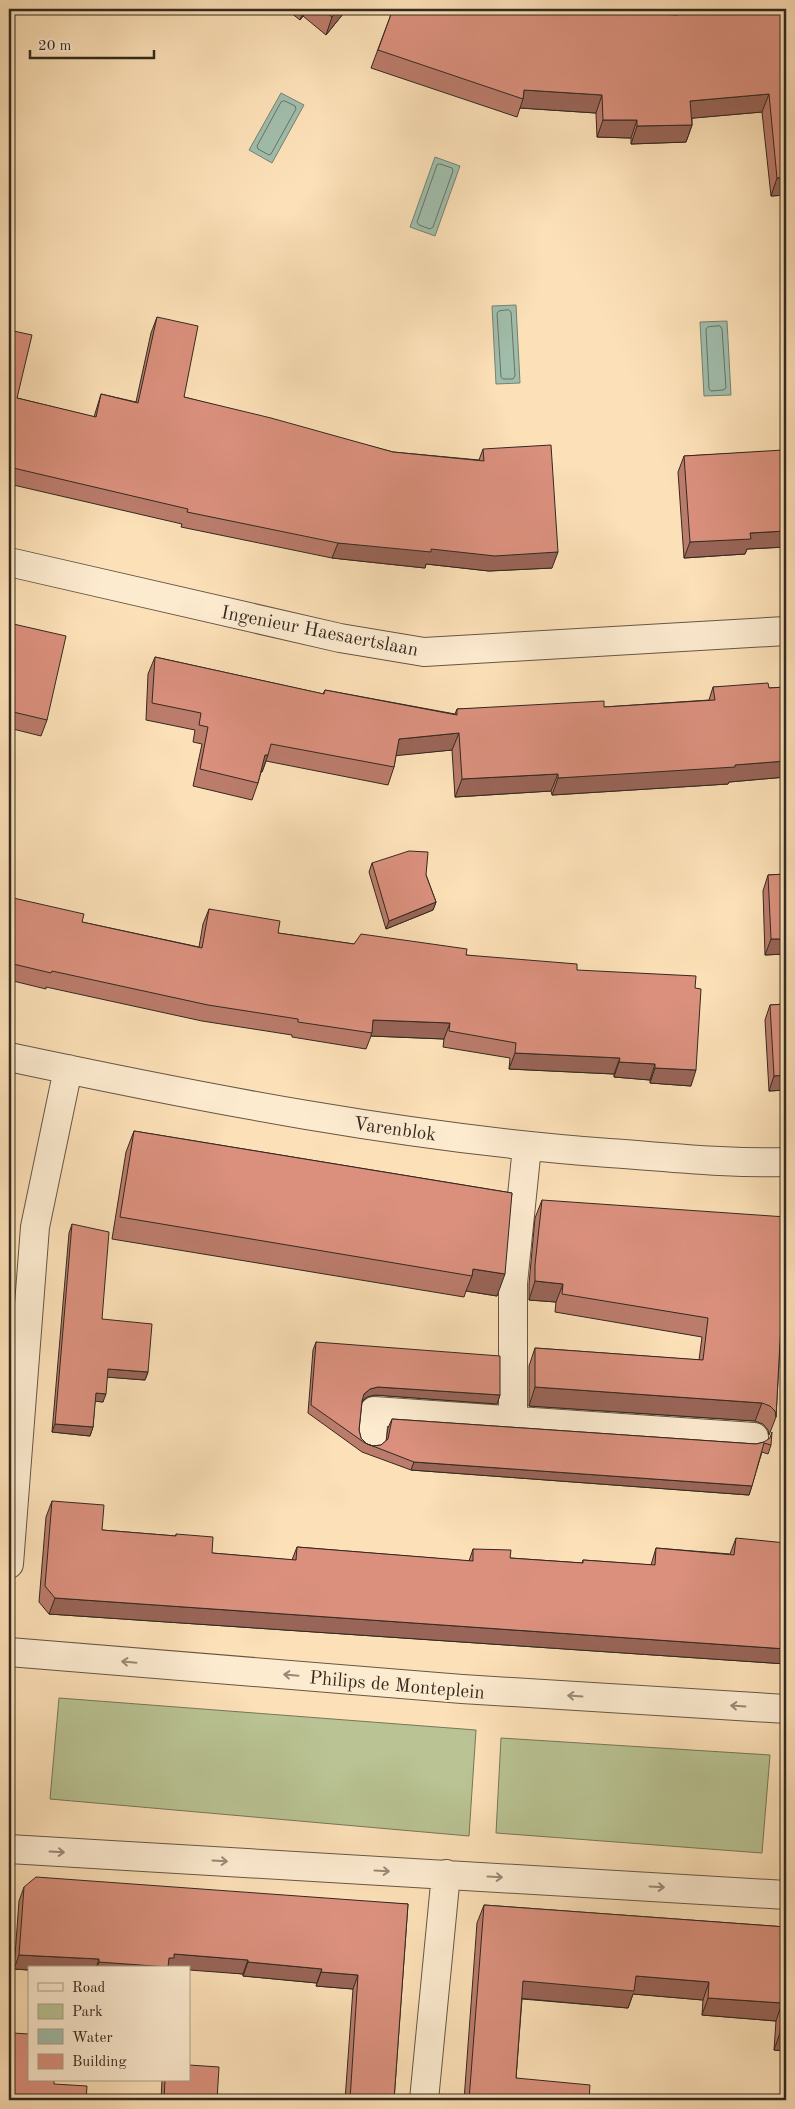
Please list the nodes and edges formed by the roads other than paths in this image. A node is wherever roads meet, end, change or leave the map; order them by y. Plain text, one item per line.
1 (9, 562) edge
2 (786, 631) edge
3 (9, 1057) edge
4 (68, 1070) junction
5 (527, 1147) junction
6 (786, 1162) edge
7 (514, 1420) junction
8 (754, 1437) dead end
9 (372, 1439) dead end
10 (9, 1564) edge
11 (9, 1652) edge
12 (786, 1710) edge
13 (9, 1849) edge
14 (446, 1874) junction
15 (786, 1895) edge
16 (424, 2100) edge

1 - 2 street, Ingenieur Haesaertslaan
3 - 4 street, Varenblok
4 - 5 street, Varenblok
4 - 10 street
5 - 6 street, Varenblok
5 - 7 street
7 - 8 street
7 - 9 street
12 -> 11 street, Philips de Monteplein
13 -> 14 street
14 -> 15 street
14 - 16 street

